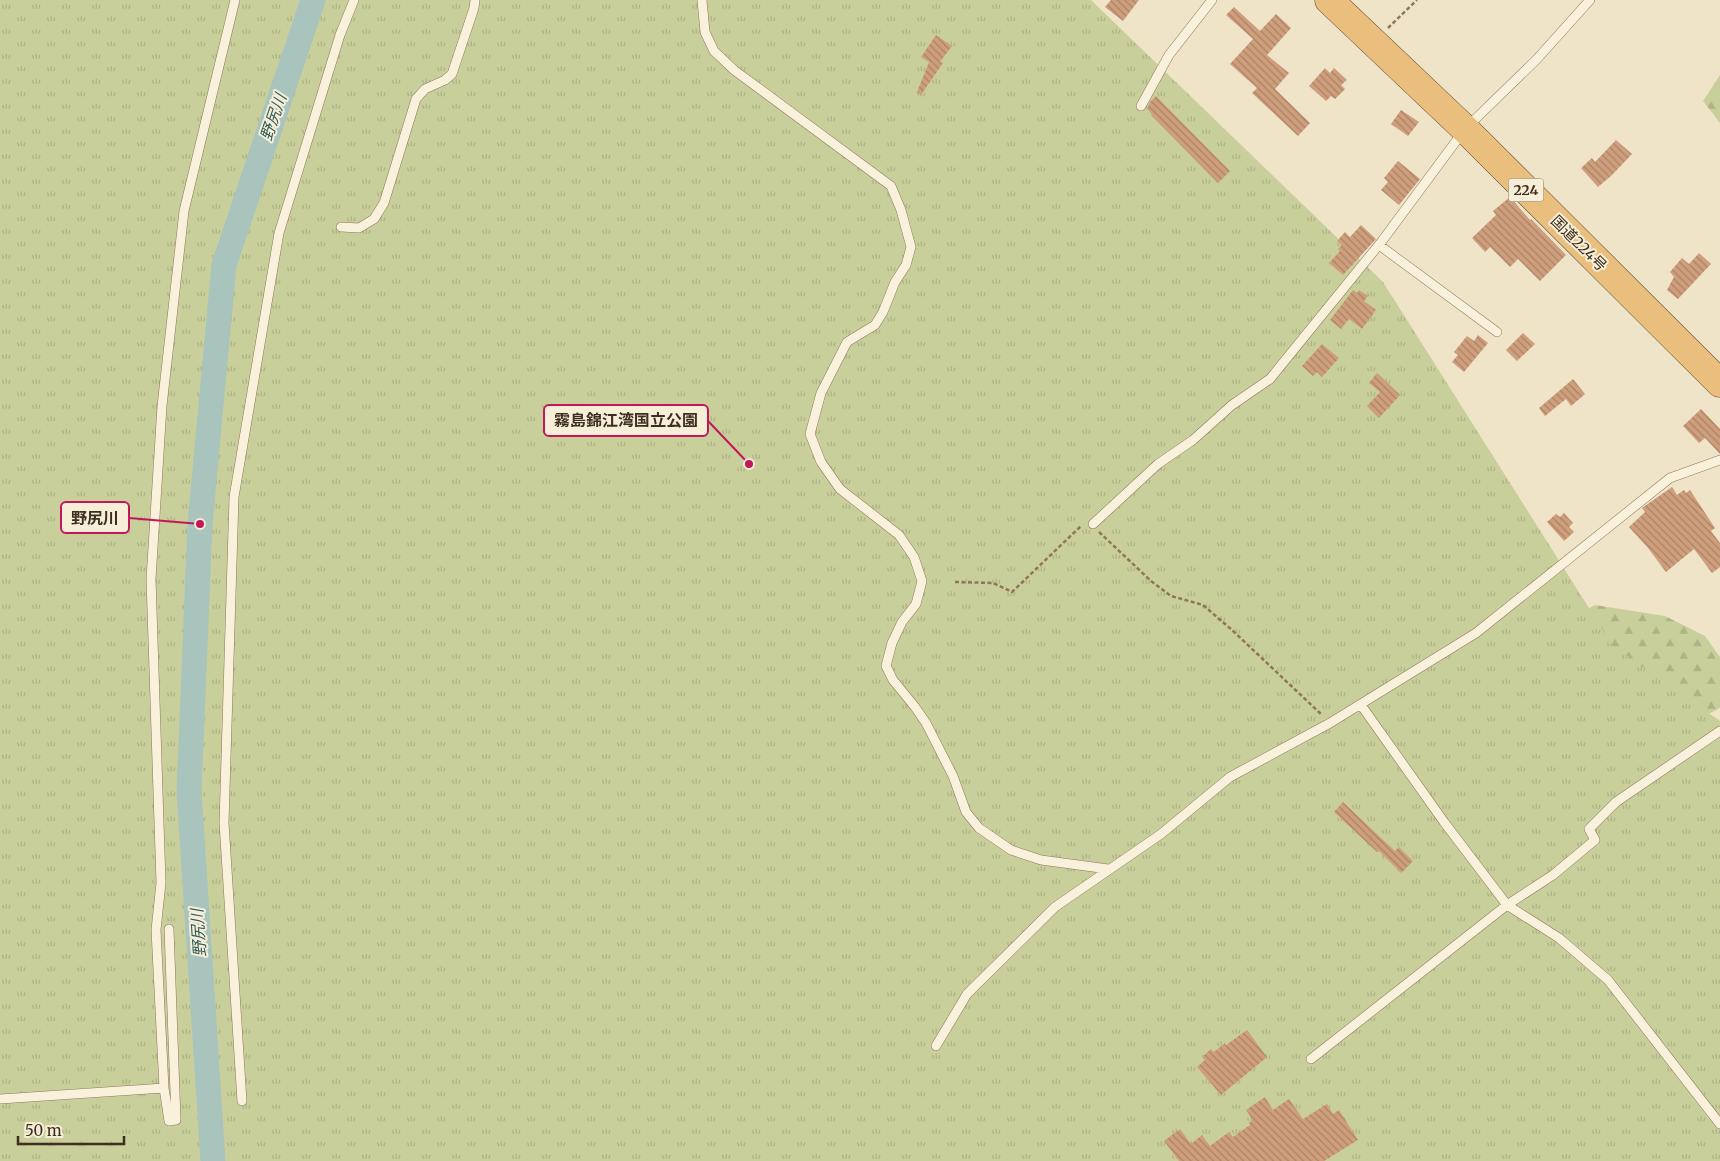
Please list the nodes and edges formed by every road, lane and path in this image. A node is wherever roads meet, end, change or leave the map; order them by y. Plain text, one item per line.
1 (235, 0) edge
2 (354, 0) edge
3 (475, 0) edge
4 (702, 0) edge
5 (1212, 0) edge
6 (1329, 0) edge
7 (1417, 0) edge
8 (1590, 0) edge
9 (1372, 42) junction
10 (1141, 106) dead end
11 (1465, 129) junction
12 (341, 227) dead end
13 (1378, 244) junction
14 (1497, 332) dead end
15 (1720, 383) edge
16 (1720, 460) edge
17 (1093, 524) junction
18 (955, 582) dead end
19 (1361, 705) junction
20 (1330, 723) junction
21 (1720, 731) edge
22 (1108, 869) junction
23 (1507, 905) junction
24 (169, 929) dead end
25 (936, 1046) dead end
26 (1311, 1059) dead end
27 (164, 1088) junction
28 (0, 1098) edge
29 (242, 1101) dead end
30 (1720, 1124) edge

1 - 27 lane
2 - 29 lane
3 - 12 lane
4 - 22 lane
5 - 10 lane
6 - 9 highway, 国道224号 / 224
7 - 9 path
8 - 11 lane
9 - 11 highway, 国道224号 / 224
11 - 13 lane
11 - 15 highway, 国道224号 / 224
13 - 14 lane
13 - 17 lane
16 - 19 lane
17 - 18 path
17 - 20 path
19 - 20 lane
19 - 23 lane
20 - 22 lane
21 - 23 lane
22 - 25 lane
23 - 26 lane
23 - 30 lane
24 - 27 lane
27 - 28 lane

